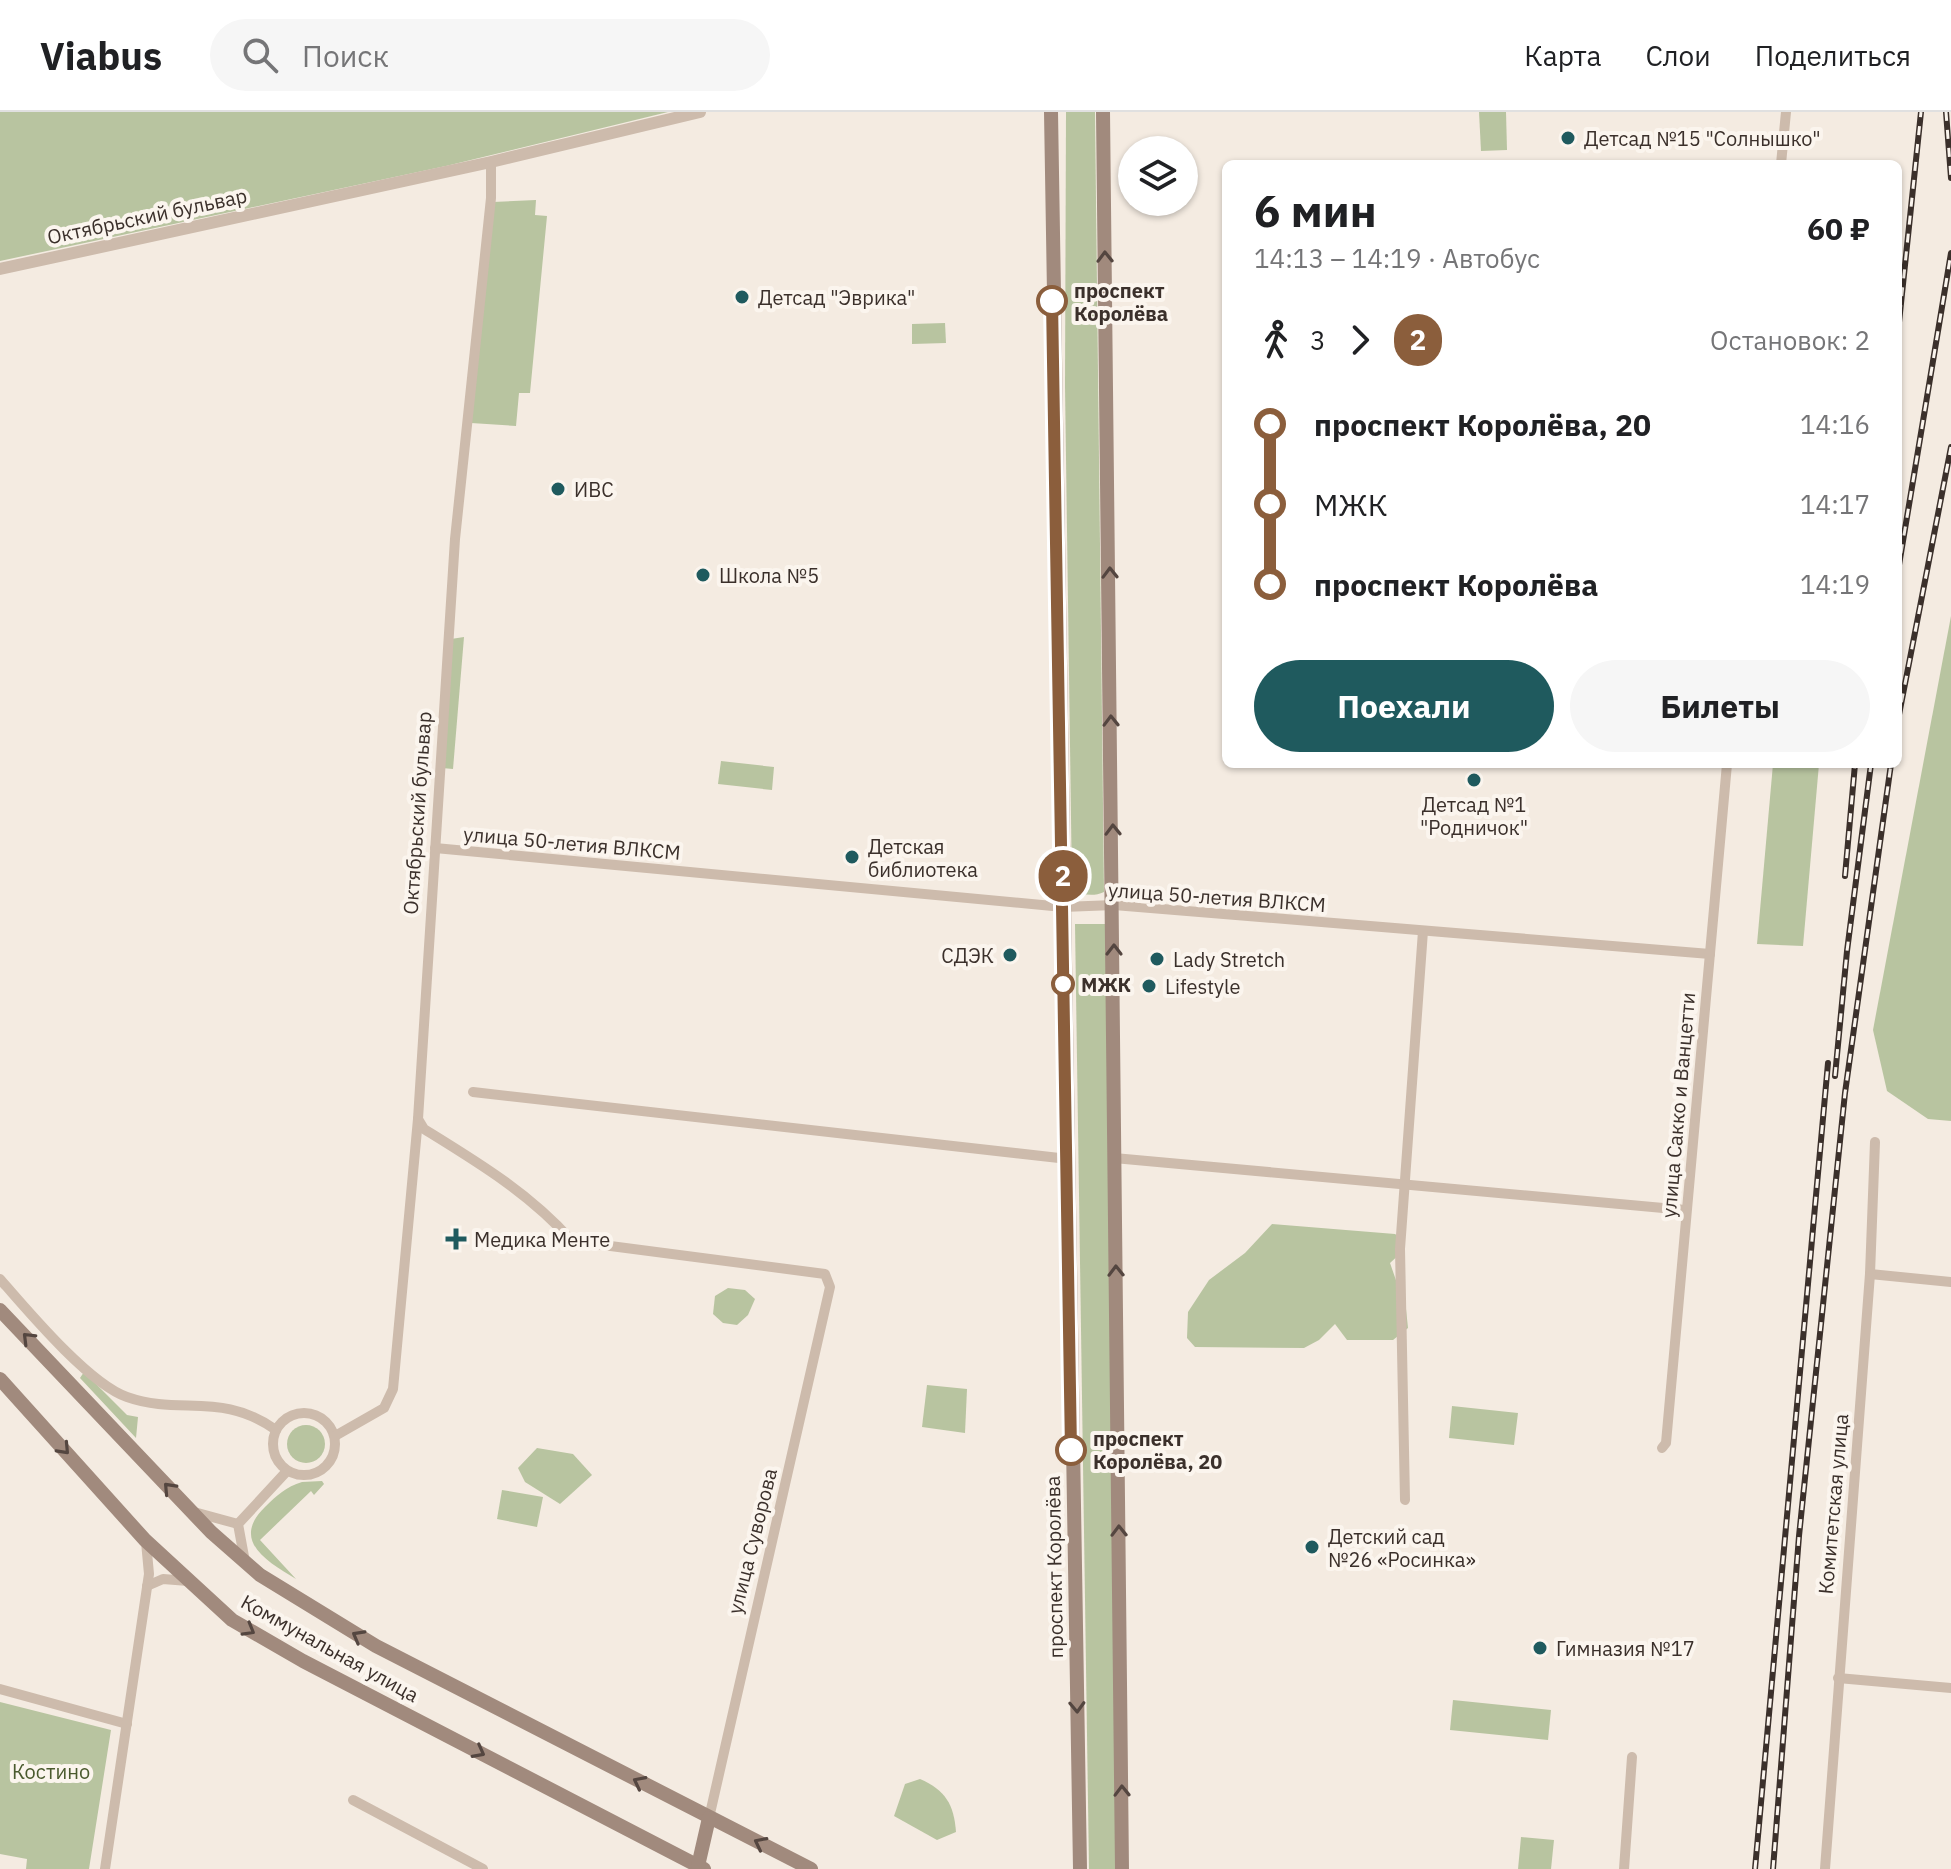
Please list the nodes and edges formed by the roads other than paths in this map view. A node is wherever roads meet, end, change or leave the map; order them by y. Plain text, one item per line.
1 (700, 112) edge
2 (1051, 112) edge
3 (1103, 112) edge
4 (1786, 112) edge
5 (1781, 160) edge
6 (491, 162) junction
7 (0, 269) edge
8 (1727, 768) edge
9 (435, 848) junction
10 (1114, 905) junction
11 (1063, 907) junction
12 (1423, 931) junction
13 (1710, 954) junction
14 (473, 1092) dead end
15 (418, 1119) junction
16 (1875, 1142) dead end
17 (1114, 1158) junction
18 (1068, 1159) junction
19 (1404, 1185) junction
20 (1685, 1210) junction
21 (1870, 1274) junction
22 (0, 1279) edge
23 (1951, 1282) edge
24 (0, 1310) edge
25 (0, 1379) edge
26 (276, 1430) junction
27 (335, 1436) junction
28 (1662, 1448) dead end
29 (287, 1471) junction
30 (1405, 1500) dead end
31 (191, 1511) junction
32 (238, 1524) junction
33 (145, 1540) junction
34 (245, 1562) junction
35 (188, 1581) junction
36 (147, 1586) junction
37 (1838, 1678) junction
38 (1951, 1688) edge
39 (0, 1689) edge
40 (127, 1724) junction
41 (1632, 1757) dead end
42 (353, 1800) dead end
43 (709, 1818) junction
44 (700, 1868) edge
45 (105, 1869) edge
46 (483, 1869) edge
47 (811, 1869) edge
48 (1080, 1869) edge
49 (1122, 1869) edge
50 (1624, 1869) edge
51 (1825, 1869) edge

1 - 6 street, Октябрьский бульвар
2 - 11 main road, проспект Королёва
10 -> 3 main road
4 - 5 street
6 - 7 street, Октябрьский бульвар
6 - 9 street, Октябрьский бульвар
8 - 13 street, улица Сакко и Ванцетти
9 - 11 street, улица 50-летия ВЛКСМ
9 - 15 street, Октябрьский бульвар
10 - 11 street, улица 50-летия ВЛКСМ
10 - 12 street, улица 50-летия ВЛКСМ
17 -> 10 main road
11 - 18 main road, проспект Королёва
12 - 13 street, улица 50-летия ВЛКСМ
12 - 19 street
13 - 20 street, улица Сакко и Ванцетти
14 - 18 street
15 - 27 street, Октябрьский бульвар
15 - 43 street, улица Суворова
16 - 21 street, Комитетская улица
17 - 19 street
49 -> 17 main road
18 -> 48 main road, проспект Королёва
19 - 20 street
19 - 30 street
20 - 28 street, улица Сакко и Ванцетти
21 - 23 street
21 - 37 street, Комитетская улица
22 - 26 street
31 -> 24 main road, Коммунальная улица
25 -> 33 main road, Коммунальная улица
26 - 27 street
26 - 29 street
27 - 29 street
29 - 32 street
31 - 32 street
31 - 34 main road, Коммунальная улица
32 - 34 street, Коммунальная улица
33 - 35 main road, Коммунальная улица
33 - 36 street
43 -> 34 main road, Коммунальная улица
35 - 36 street
35 -> 44 main road, Коммунальная улица
36 - 40 street
37 - 38 street
37 - 51 street, Комитетская улица
39 - 40 street
40 - 45 street
41 - 50 street
42 - 46 street
43 - 44 main road
47 -> 43 main road, Коммунальная улица

